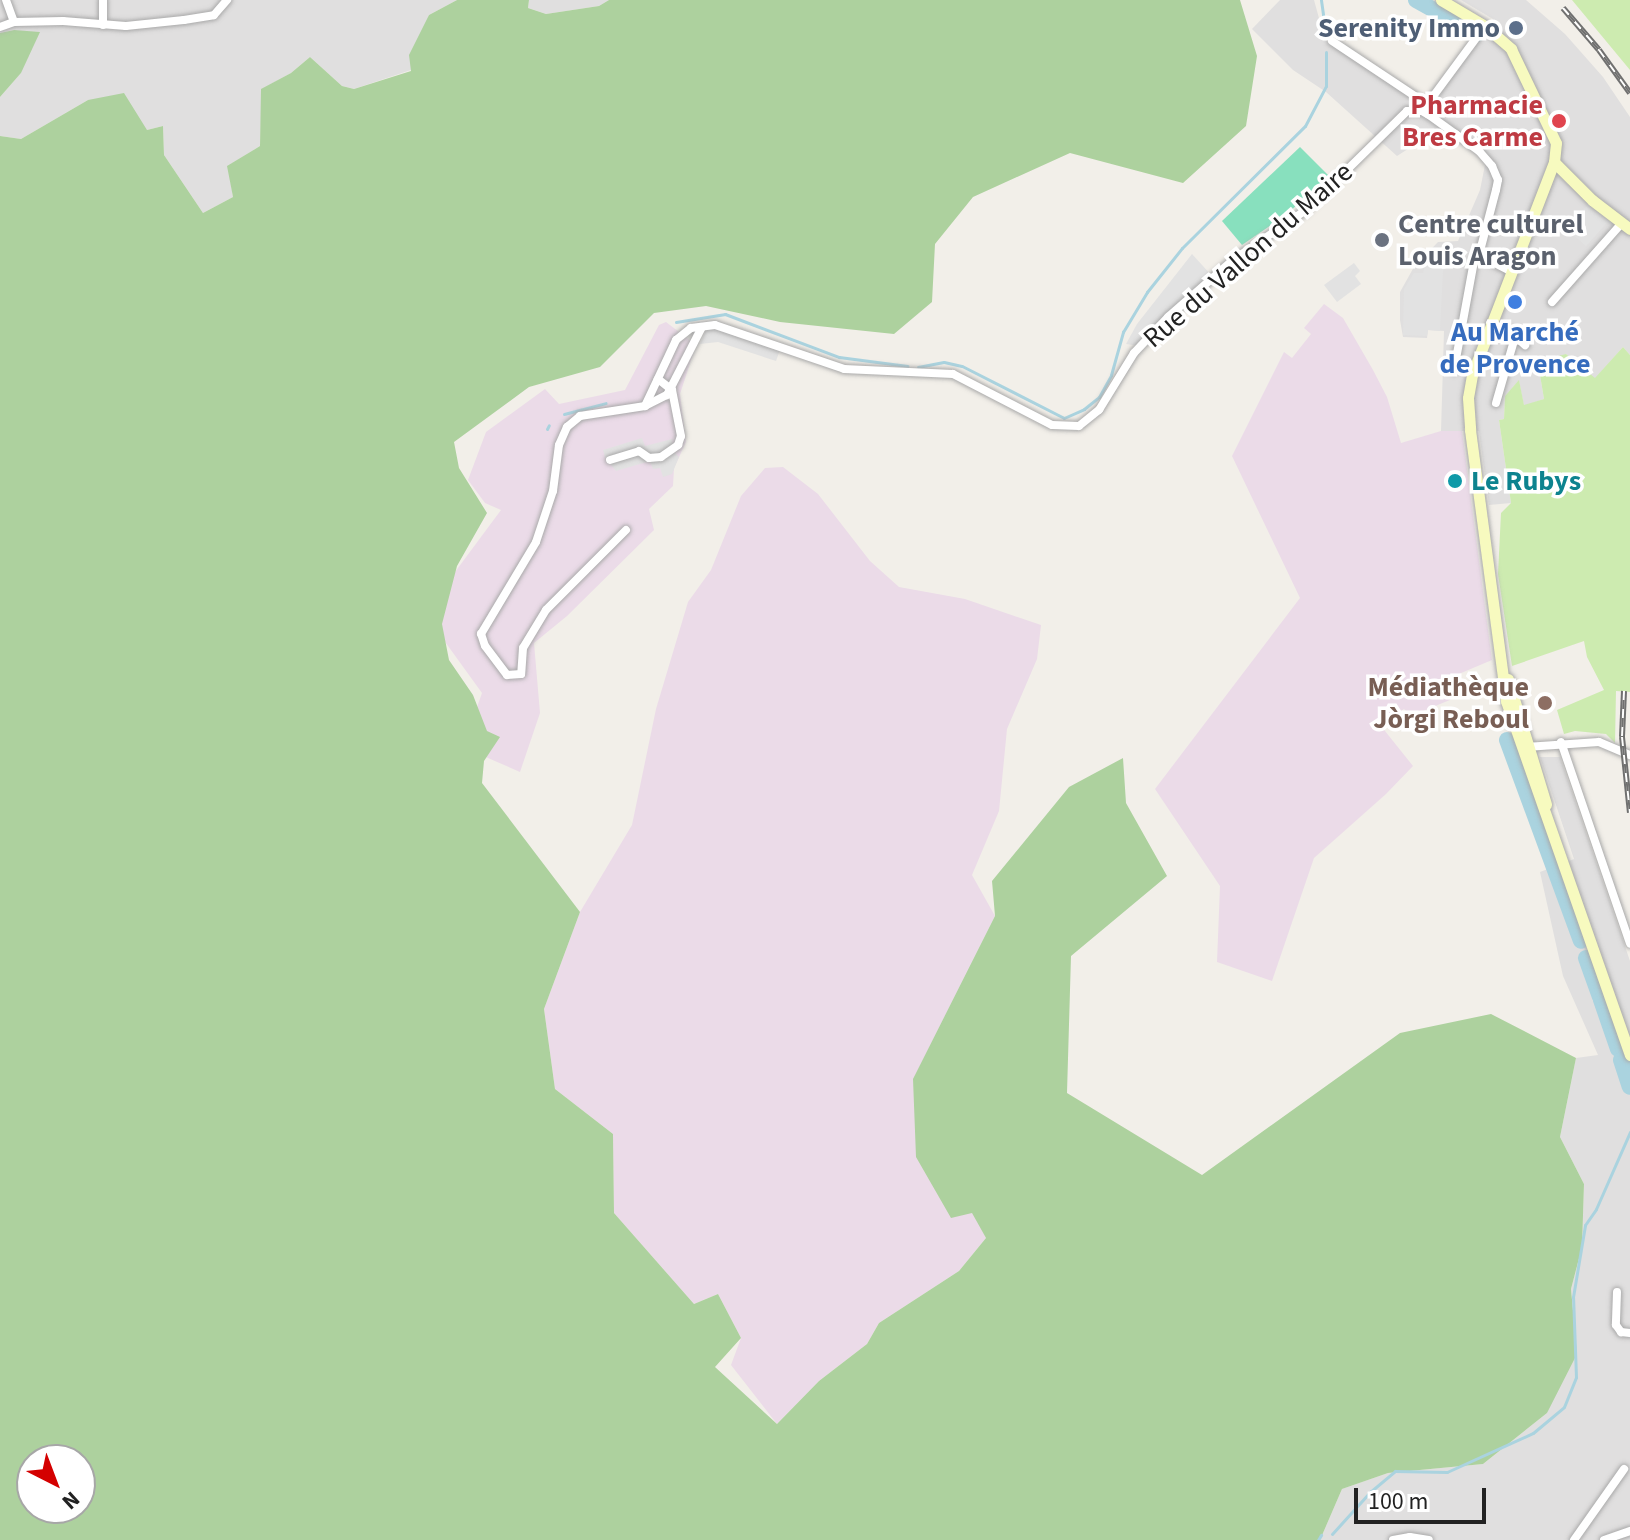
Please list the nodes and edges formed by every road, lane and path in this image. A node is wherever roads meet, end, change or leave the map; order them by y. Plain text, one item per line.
1 (6, 0) edge
2 (103, 0) edge
3 (227, 0) edge
4 (1441, 0) edge
5 (14, 22) junction
6 (103, 25) junction
7 (1485, 26) junction
8 (0, 27) edge
9 (1332, 41) dead end
10 (1425, 107) junction
11 (1554, 162) junction
12 (1626, 226) edge
13 (1479, 255) junction
14 (1511, 271) junction
15 (1552, 302) dead end
16 (1490, 323) junction
17 (702, 327) junction
18 (1515, 337) junction
19 (1525, 345) dead end
20 (1454, 370) dead end
21 (658, 379) junction
22 (672, 390) junction
23 (1496, 403) dead end
24 (645, 406) junction
25 (610, 460) dead end
26 (626, 530) dead end
27 (1561, 742) junction
28 (1525, 747) junction
29 (1630, 755) edge
30 (1630, 944) edge
31 (1630, 1055) edge
32 (1617, 1292) dead end
33 (1630, 1333) edge
34 (1624, 1469) dead end
35 (1630, 1531) edge
36 (1607, 1539) edge
37 (1393, 1540) edge
38 (1429, 1540) edge
39 (1574, 1540) edge

1 - 5 street
2 - 6 street
3 - 6 street
4 - 7 main road
5 - 6 street
5 - 8 street
7 - 10 street
7 - 11 main road
9 - 10 street
10 - 13 street
10 - 17 street, Rue du Vallon du Maire
11 - 12 main road
11 - 14 main road
12 - 15 street
13 - 14 street
13 - 20 street
14 - 16 main road
16 - 18 street
16 - 28 main road
17 - 21 street
17 - 22 street
18 - 19 street
18 - 23 street
21 - 22 street
21 - 24 street
22 - 24 street
22 - 25 street
24 - 26 street
27 - 28 street
27 - 29 street
27 - 30 street
28 - 31 main road
32 - 33 street
34 - 39 street
35 - 36 street
37 - 38 street

